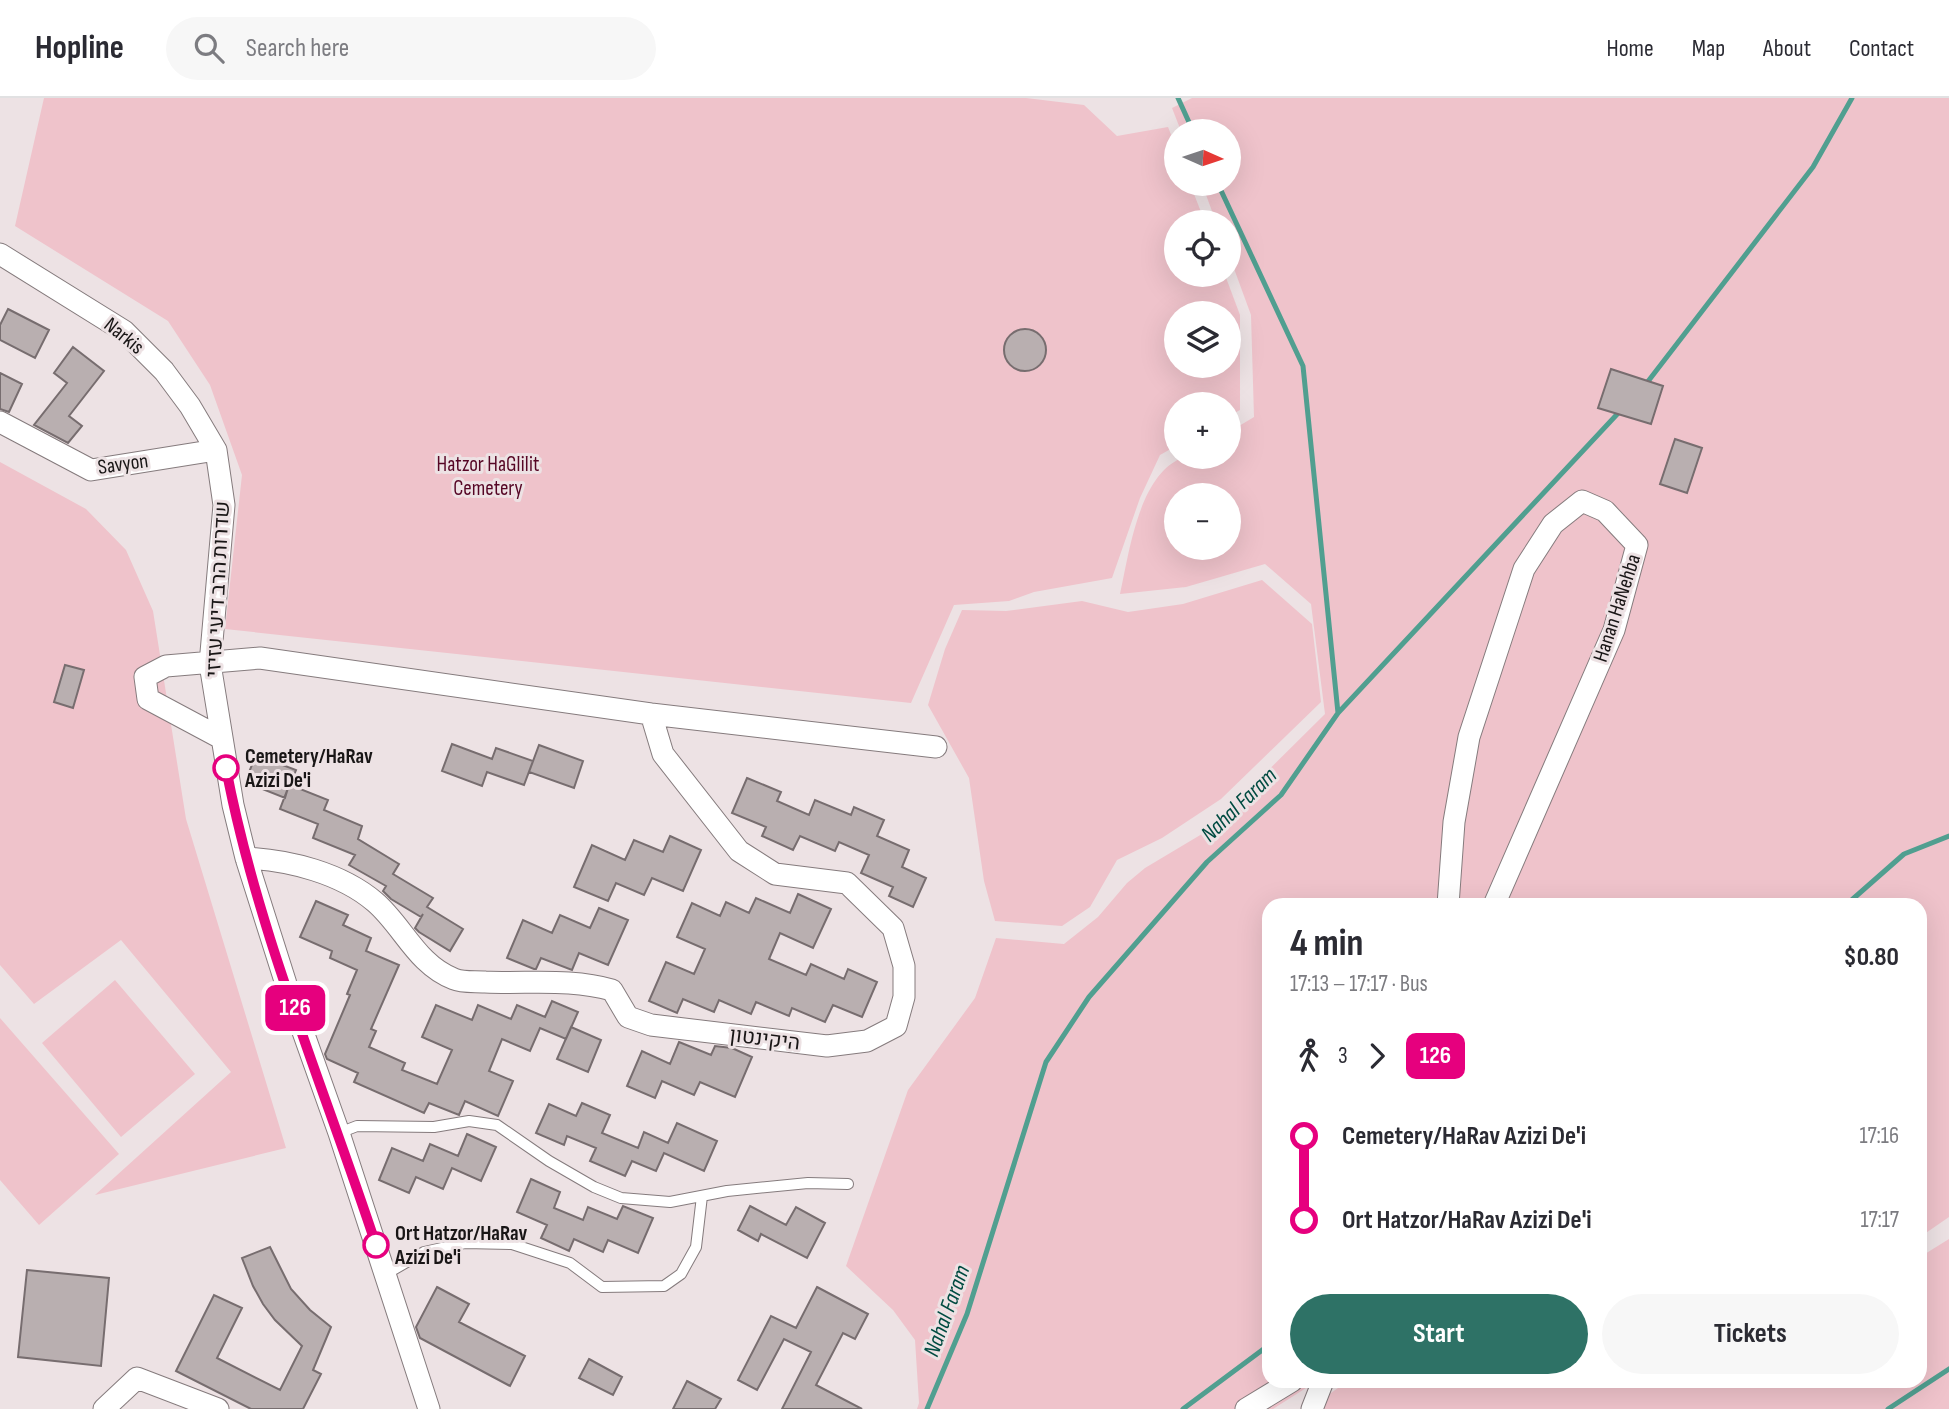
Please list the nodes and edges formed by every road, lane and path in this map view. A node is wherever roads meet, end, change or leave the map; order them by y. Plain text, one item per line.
1 (0, 254) edge
2 (0, 422) edge
3 (216, 450) junction
4 (210, 664) junction
5 (651, 714) junction
6 (221, 738) junction
7 (936, 747) dead end
8 (246, 858) junction
9 (1449, 898) edge
10 (1497, 898) edge
11 (339, 1133) junction
12 (848, 1184) dead end
13 (702, 1196) junction
14 (386, 1274) junction
15 (1280, 1388) edge
16 (1320, 1388) edge
17 (104, 1409) edge
18 (218, 1409) edge
19 (429, 1409) edge
20 (1246, 1409) edge
21 (1312, 1409) edge

1 - 3 street, Narkis
2 - 3 street, Savyon
3 - 4 street, שדרות הרב דיעי עזיזי
4 - 5 street
4 - 6 street, שדרות הרב דיעי עזיזי
4 - 6 street
5 - 7 street
5 - 8 street, היקינטון
6 - 8 street, שדרות הרב דיעי עזיזי
8 - 11 street, שדרות הרב דיעי עזיזי
9 - 10 street, Hanan HaNehba
11 - 13 lane
11 - 14 street, שדרות הרב דיעי עזיזי
12 - 13 lane
13 - 14 lane
14 - 19 street, שדרות הרב דיעי עזיזי
15 - 20 street
16 - 21 street
17 - 18 street

